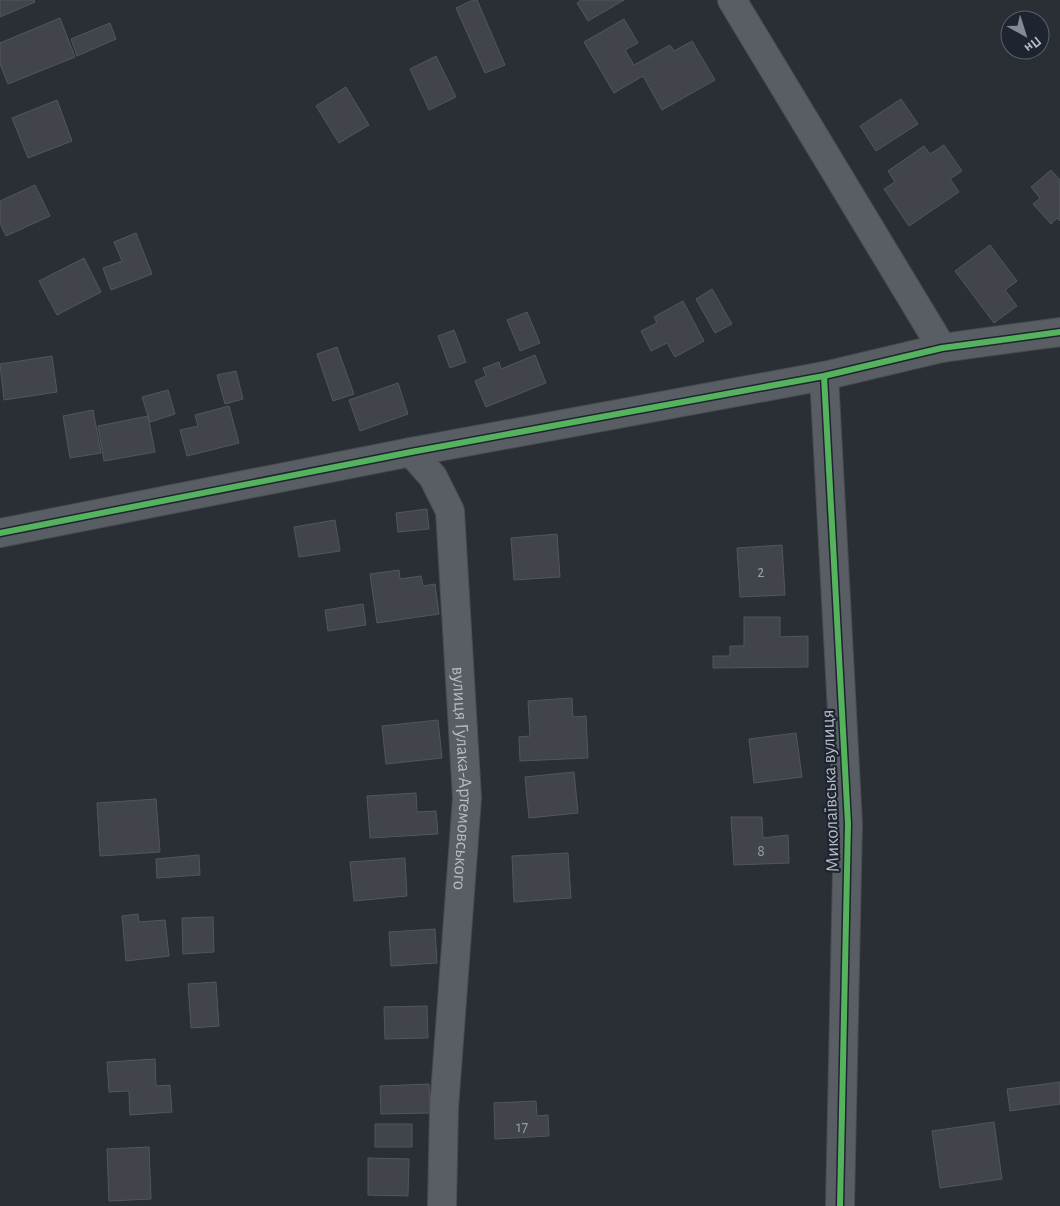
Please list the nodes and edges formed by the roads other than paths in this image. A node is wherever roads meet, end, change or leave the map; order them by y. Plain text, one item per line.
1 (732, 0) edge
2 (1060, 332) edge
3 (942, 348) junction
4 (824, 376) junction
5 (411, 452) junction
6 (0, 534) edge
7 (442, 1206) edge
8 (840, 1206) edge

1 - 3 street
2 - 3 street
3 - 4 street
4 - 5 street
4 - 8 street, Миколаївська вулиця
5 - 6 street
5 - 7 street, вулиця Гулака-Артемовського

